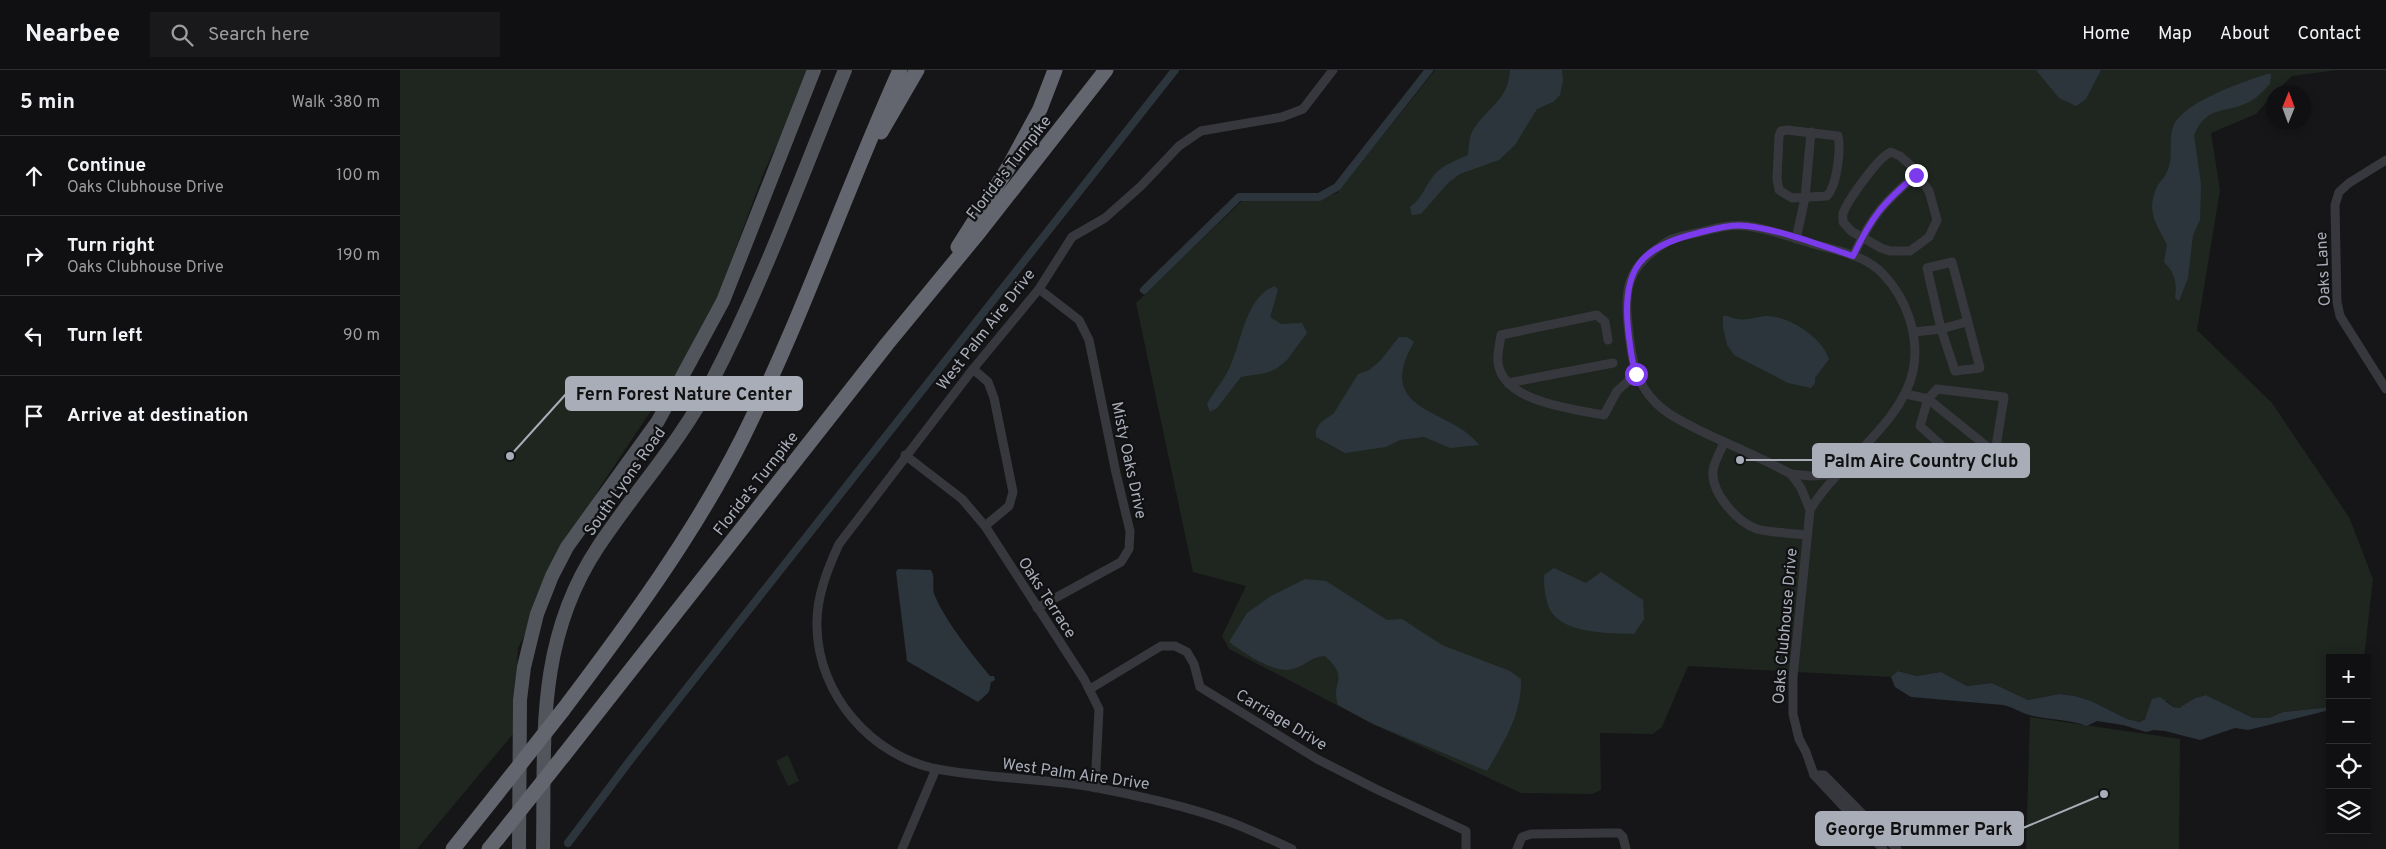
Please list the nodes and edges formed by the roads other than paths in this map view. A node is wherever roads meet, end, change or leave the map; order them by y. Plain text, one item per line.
1 (814, 70) edge
2 (846, 70) edge
3 (900, 70) edge
4 (917, 70) edge
5 (1055, 70) edge
6 (1106, 70) edge
7 (1333, 70) edge
8 (1811, 132) junction
9 (862, 157) junction
10 (2386, 160) edge
11 (1916, 175) junction
12 (1805, 198) junction
13 (1862, 237) junction
14 (1796, 239) junction
15 (1853, 256) junction
16 (943, 274) junction
17 (1039, 289) junction
18 (1966, 322) junction
19 (1941, 329) junction
20 (1914, 332) junction
21 (1608, 340) dead end
22 (1613, 363) dead end
23 (973, 368) junction
24 (1636, 374) junction
25 (1508, 383) junction
26 (2386, 389) edge
27 (1906, 394) junction
28 (1928, 399) junction
29 (1724, 442) junction
30 (1995, 453) junction
31 (906, 455) junction
32 (1791, 474) junction
33 (1838, 474) junction
34 (1810, 510) junction
35 (985, 526) junction
36 (1807, 535) junction
37 (1037, 608) junction
38 (1090, 689) junction
39 (936, 769) junction
40 (1814, 775) junction
41 (1095, 788) junction
42 (494, 844) edge
43 (453, 849) edge
44 (519, 849) edge
45 (543, 849) edge
46 (902, 849) edge
47 (1292, 849) edge
48 (1466, 849) edge
49 (1517, 849) edge
50 (1626, 849) edge
51 (1883, 849) edge
52 (1897, 849) edge

1 - 44 main road, South Lyons Road
2 - 45 main road, South Lyons Road
3 - 9 highway, Florida's Turnpike
4 - 9 highway
5 - 16 highway
6 - 16 highway, Florida's Turnpike
7 - 17 street, West Palm Aire Drive
8 - 12 street
8 - 12 street
8 - 12 street
9 - 43 highway, Florida's Turnpike, bridge
10 - 26 street, Oaks Lane
11 - 13 street
11 - 13 street
11 - 13 street
12 - 14 street
13 - 15 street
14 - 15 street, Oaks Clubhouse Drive
14 - 24 street, Oaks Clubhouse Drive
15 - 20 street, Oaks Clubhouse Drive
16 - 42 highway, Florida's Turnpike, bridge
17 - 23 street, West Palm Aire Drive
17 - 37 street, Misty Oaks Drive
18 - 19 street
18 - 19 street
18 - 19 street
19 - 20 street
20 - 27 street, Oaks Clubhouse Drive
21 - 25 street
22 - 25 street
23 - 31 street, West Palm Aire Drive
23 - 35 street
24 - 25 street
24 - 29 street, Oaks Clubhouse Drive
27 - 28 street
27 - 33 street, Oaks Clubhouse Drive
28 - 30 street
28 - 30 street
28 - 30 street
29 - 32 street, Oaks Clubhouse Drive
29 - 36 street, Oaks Clubhouse Drive
31 - 35 street, Oaks Terrace
31 - 39 street, West Palm Aire Drive
32 - 33 street, Oaks Clubhouse Drive
32 - 34 street, Oaks Clubhouse Drive
33 - 34 street, Oaks Clubhouse Drive
34 - 36 street, Oaks Clubhouse Drive
35 - 37 street, Oaks Terrace
36 - 40 street, Oaks Clubhouse Drive
37 - 38 street, Oaks Terrace
38 - 41 street, Oaks Terrace
38 - 48 street, Carriage Drive
39 - 41 street, West Palm Aire Drive
39 - 46 street
40 - 51 street, Oaks Clubhouse Drive
40 - 52 street
41 - 47 street, West Palm Aire Drive
49 - 50 street

